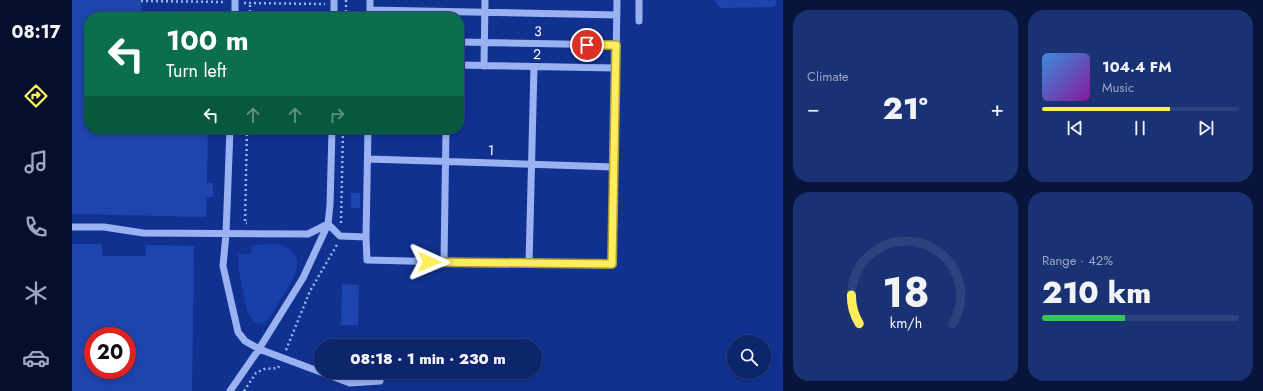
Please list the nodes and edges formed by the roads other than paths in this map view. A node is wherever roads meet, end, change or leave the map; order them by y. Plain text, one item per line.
1 (235, 0) edge
2 (334, 0) edge
3 (370, 0) edge
4 (485, 0) edge
5 (617, 0) edge
6 (639, 0) edge
7 (234, 12) edge
8 (334, 12) edge
9 (370, 12) edge
10 (464, 12) edge
11 (485, 12) junction
12 (616, 15) junction
13 (639, 21) dead end
14 (464, 42) edge
15 (484, 42) junction
16 (616, 45) junction
17 (464, 65) edge
18 (484, 66) junction
19 (534, 67) junction
20 (615, 68) junction
21 (230, 134) edge
22 (332, 134) edge
23 (368, 134) edge
24 (446, 134) edge
25 (368, 159) junction
26 (445, 162) junction
27 (532, 164) junction
28 (614, 167) junction
29 (328, 224) junction
30 (72, 227) edge
31 (226, 234) junction
32 (366, 237) junction
33 (444, 262) junction
34 (528, 264) junction
35 (259, 349) junction
36 (380, 381) dead end
37 (230, 391) edge

1 - 7 street
2 - 8 street
3 - 9 street
4 - 11 street
5 - 12 street
6 - 13 street
10 - 11 street
11 - 12 street
11 - 15 street
12 - 16 street
14 - 15 street, 3
15 - 16 street, 3
15 - 18 street
16 - 20 street
17 - 18 street, 2
18 - 19 street, 2
19 - 20 street, 2
19 - 27 street
20 - 28 street
21 - 31 street
22 - 29 street
23 - 25 street
24 - 26 street
25 - 26 street, 1
25 - 32 street
26 - 27 street, 1
26 - 33 street
27 - 28 street, 1
27 - 34 street
28 - 34 street
29 - 31 street
29 - 32 street
29 - 35 street
30 - 31 street
31 - 35 street
32 - 33 street
33 - 34 street
35 - 36 street
35 - 37 street

